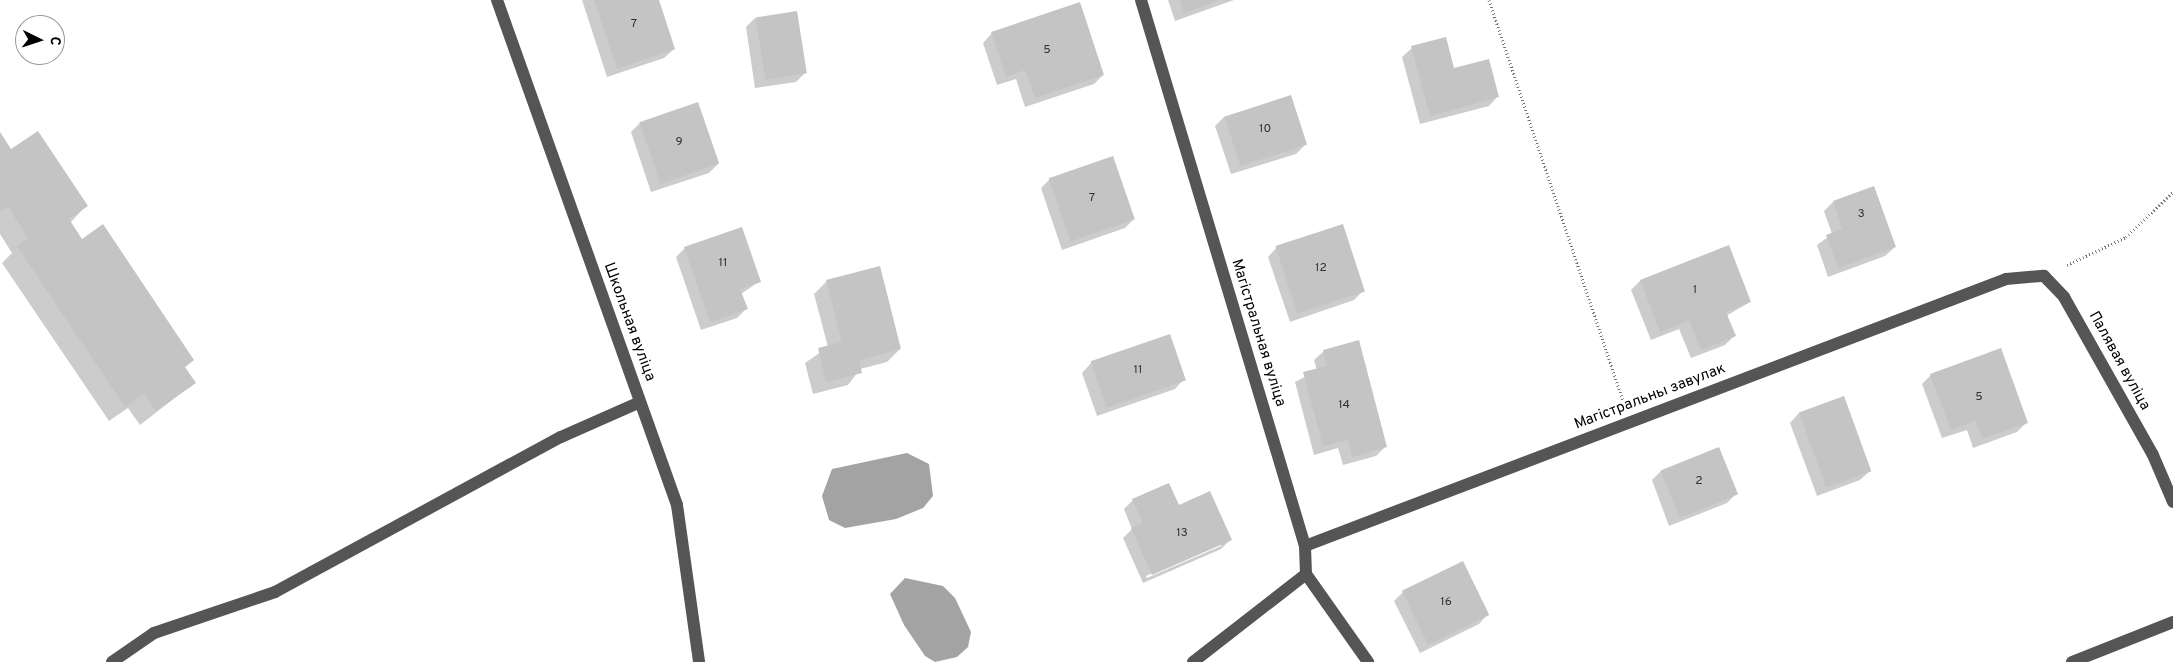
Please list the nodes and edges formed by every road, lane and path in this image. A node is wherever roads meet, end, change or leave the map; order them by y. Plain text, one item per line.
1 (497, 0) edge
2 (1141, 0) edge
3 (1489, 0) edge
4 (2173, 192) edge
5 (2044, 276) junction
6 (640, 402) junction
7 (1630, 422) junction
8 (2173, 502) edge
9 (1305, 546) junction
10 (1306, 574) junction
11 (2173, 622) edge
12 (112, 662) edge
13 (699, 662) edge
14 (1193, 662) edge
15 (1368, 662) edge
16 (2072, 662) edge

1 - 6 street, Школьная вуліца
2 - 9 street, Магістральная вуліца
3 - 7 path
4 - 5 path
5 - 7 street, Магістральны завулак
5 - 8 street, Палявая вуліца
6 - 12 street
6 - 13 street, Школьная вуліца
7 - 9 street, Магістральны завулак
9 - 10 street, Магістральная вуліца
10 - 14 street
10 - 15 street
11 - 16 street

